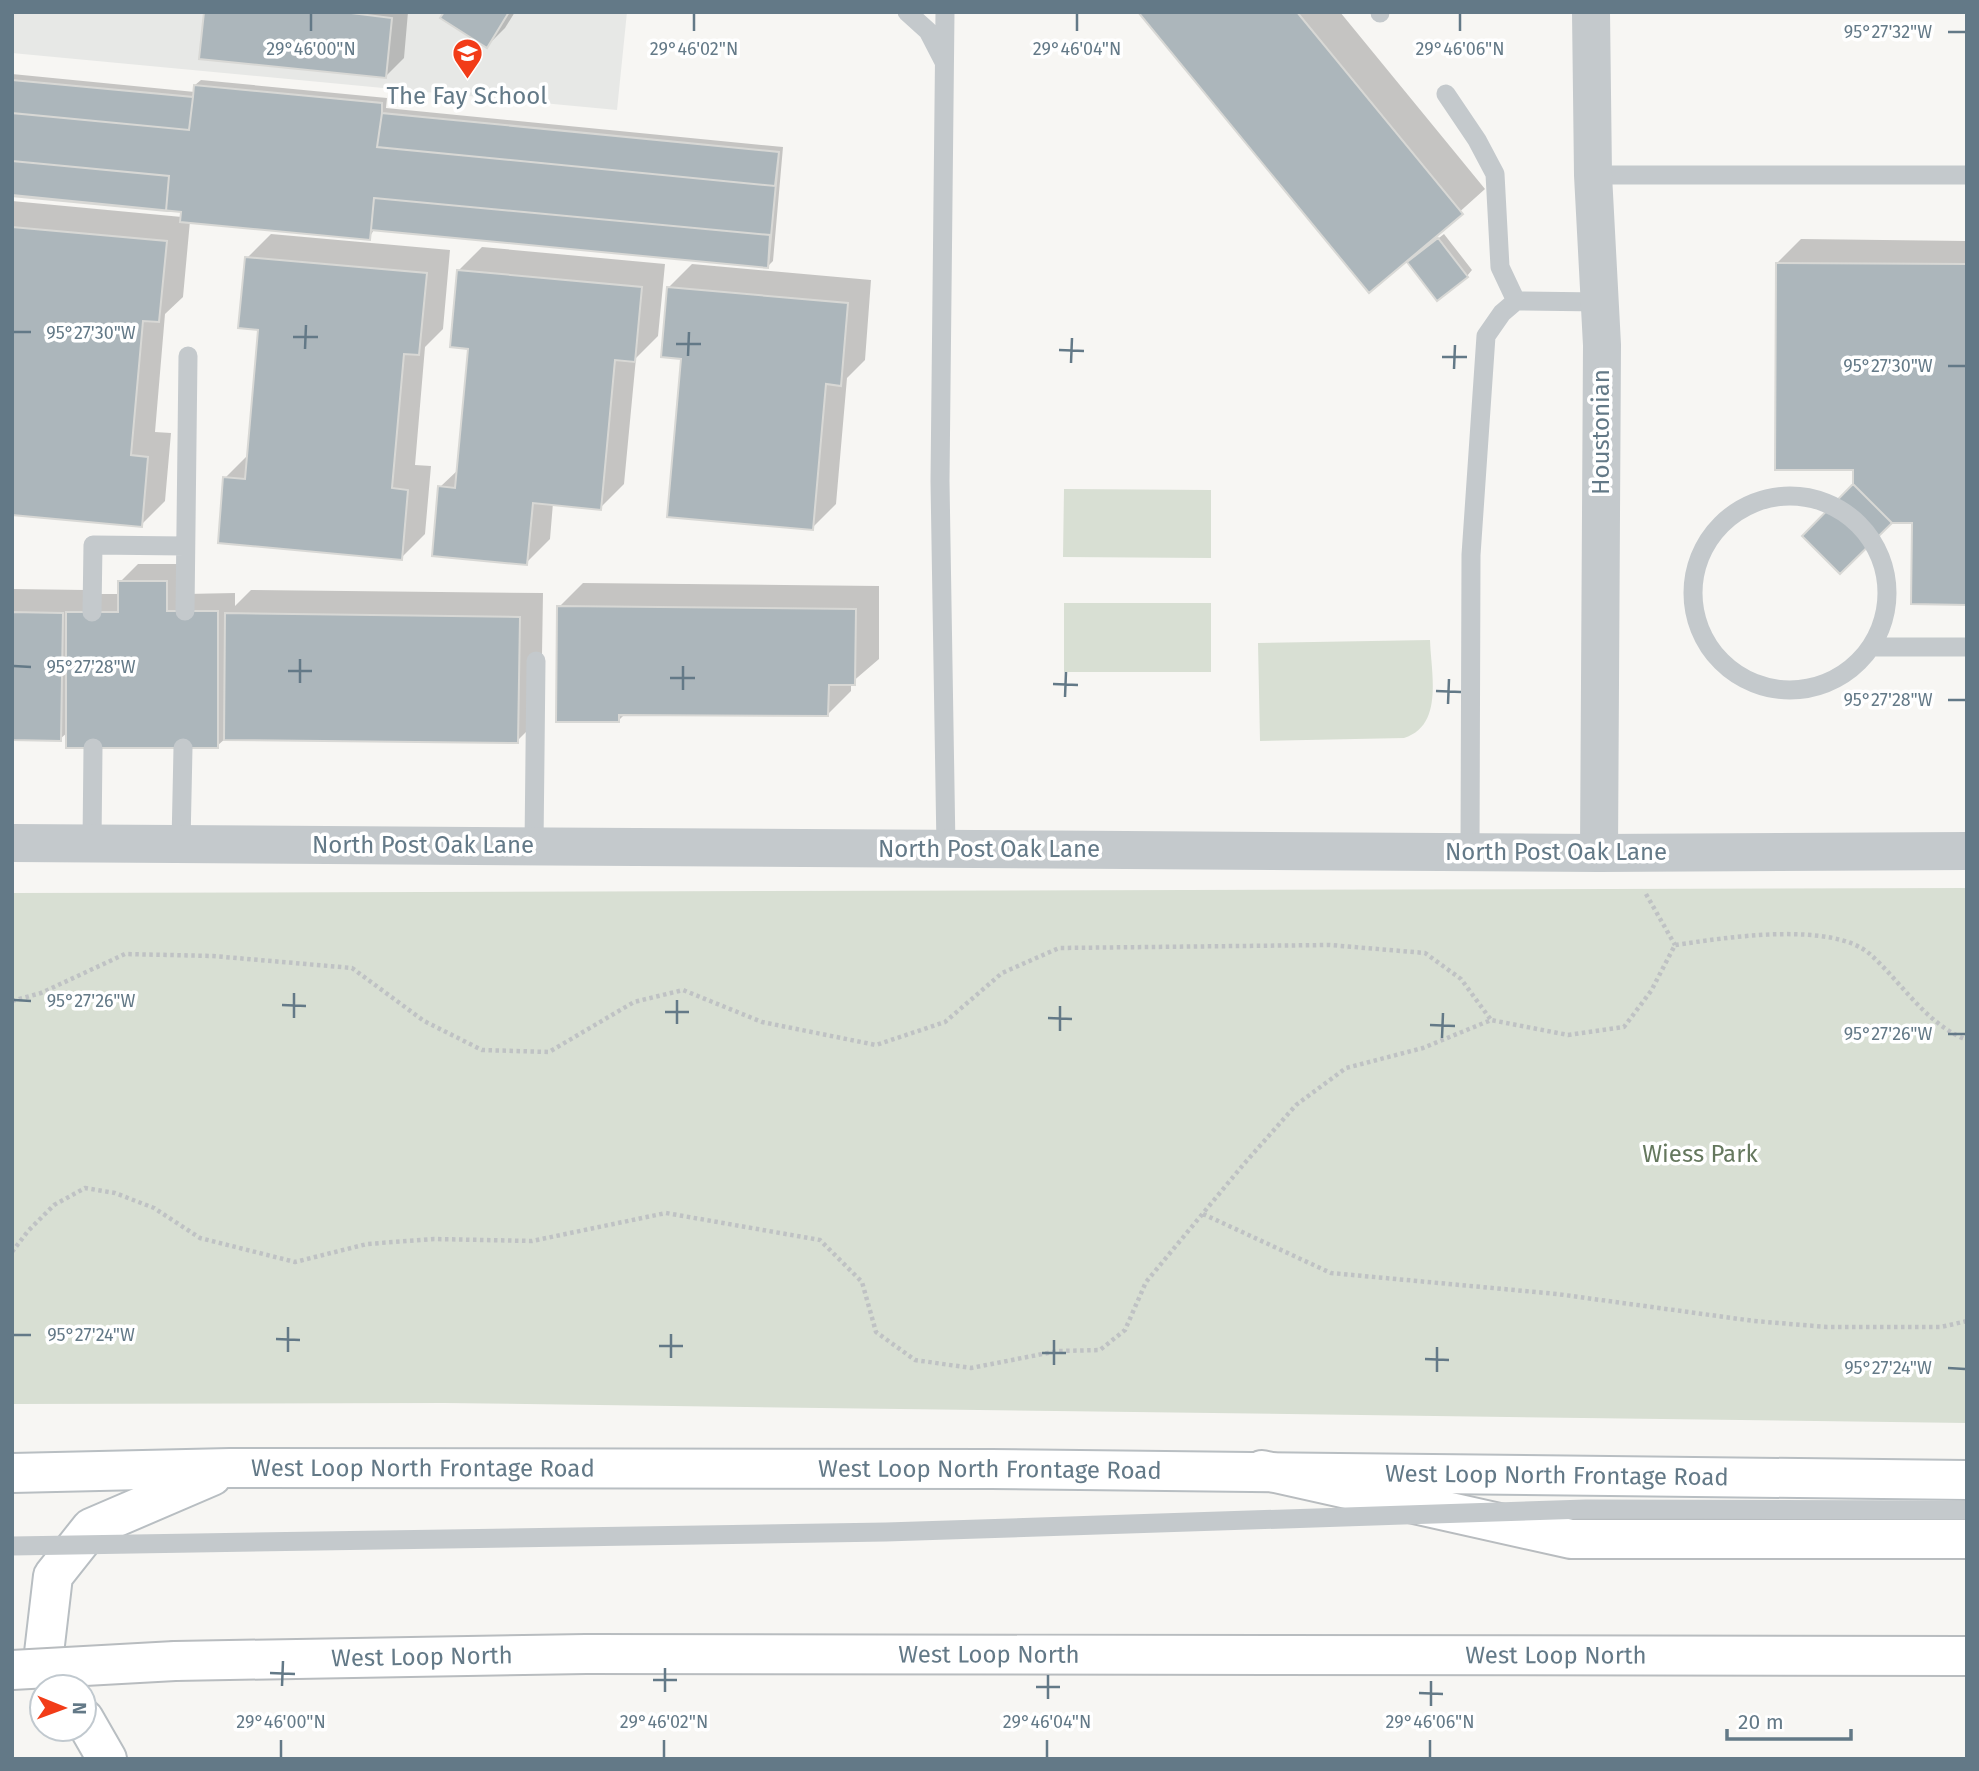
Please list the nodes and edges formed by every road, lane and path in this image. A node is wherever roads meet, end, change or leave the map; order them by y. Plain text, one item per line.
1 (907, 12) edge
2 (945, 12) edge
3 (1591, 12) edge
4 (946, 66) junction
5 (1446, 94) dead end
6 (1593, 175) junction
7 (1967, 175) edge
8 (1516, 301) junction
9 (1600, 302) junction
10 (188, 356) dead end
11 (185, 546) junction
12 (185, 611) dead end
13 (92, 612) dead end
14 (1967, 647) edge
15 (1871, 648) junction
16 (536, 661) dead end
17 (93, 748) dead end
18 (183, 748) dead end
19 (12, 843) edge
20 (92, 843) junction
21 (181, 844) junction
22 (534, 846) junction
23 (946, 848) junction
24 (1967, 851) edge
25 (1470, 852) junction
26 (1611, 853) junction
27 (1675, 945) junction
28 (12, 1001) edge
29 (1492, 1020) junction
30 (1967, 1040) edge
31 (1203, 1214) junction
32 (12, 1252) edge
33 (1967, 1321) edge
34 (230, 1468) junction
35 (1262, 1470) junction
36 (18, 1472) edge
37 (1967, 1480) edge
38 (1967, 1510) edge
39 (1967, 1539) edge
40 (12, 1546) edge
41 (1967, 1656) edge
42 (12, 1670) edge
43 (56, 1673) edge
44 (98, 1743) edge
45 (107, 1759) edge

1 - 4 lane
2 - 4 lane
3 - 6 street, Houstonian
4 - 23 lane
5 - 8 lane
6 - 7 lane
6 - 9 street, Houstonian
8 - 9 lane
8 - 25 lane
9 - 26 street, Houstonian
10 - 11 lane
11 - 12 lane
11 - 13 lane
14 - 15 lane
15 - 15 lane
16 - 22 lane
17 - 20 lane
18 - 21 lane
19 - 20 street, North Post Oak Lane
20 - 21 street, North Post Oak Lane
21 - 22 street, North Post Oak Lane
22 - 23 street, North Post Oak Lane
23 - 25 street, North Post Oak Lane
24 - 26 street, North Post Oak Lane
25 - 26 street, North Post Oak Lane
26 - 27 path
27 - 29 path
27 - 30 path
28 - 29 path
29 - 31 path
31 - 32 path
31 - 33 path
34 - 35 main road, West Loop North Frontage Road
34 - 36 main road, West Loop North Frontage Road
34 - 43 main road
35 - 37 main road, West Loop North Frontage Road
35 - 39 main road
38 - 40 lane, bridge
41 - 42 main road, West Loop North, bridge
44 - 45 main road

